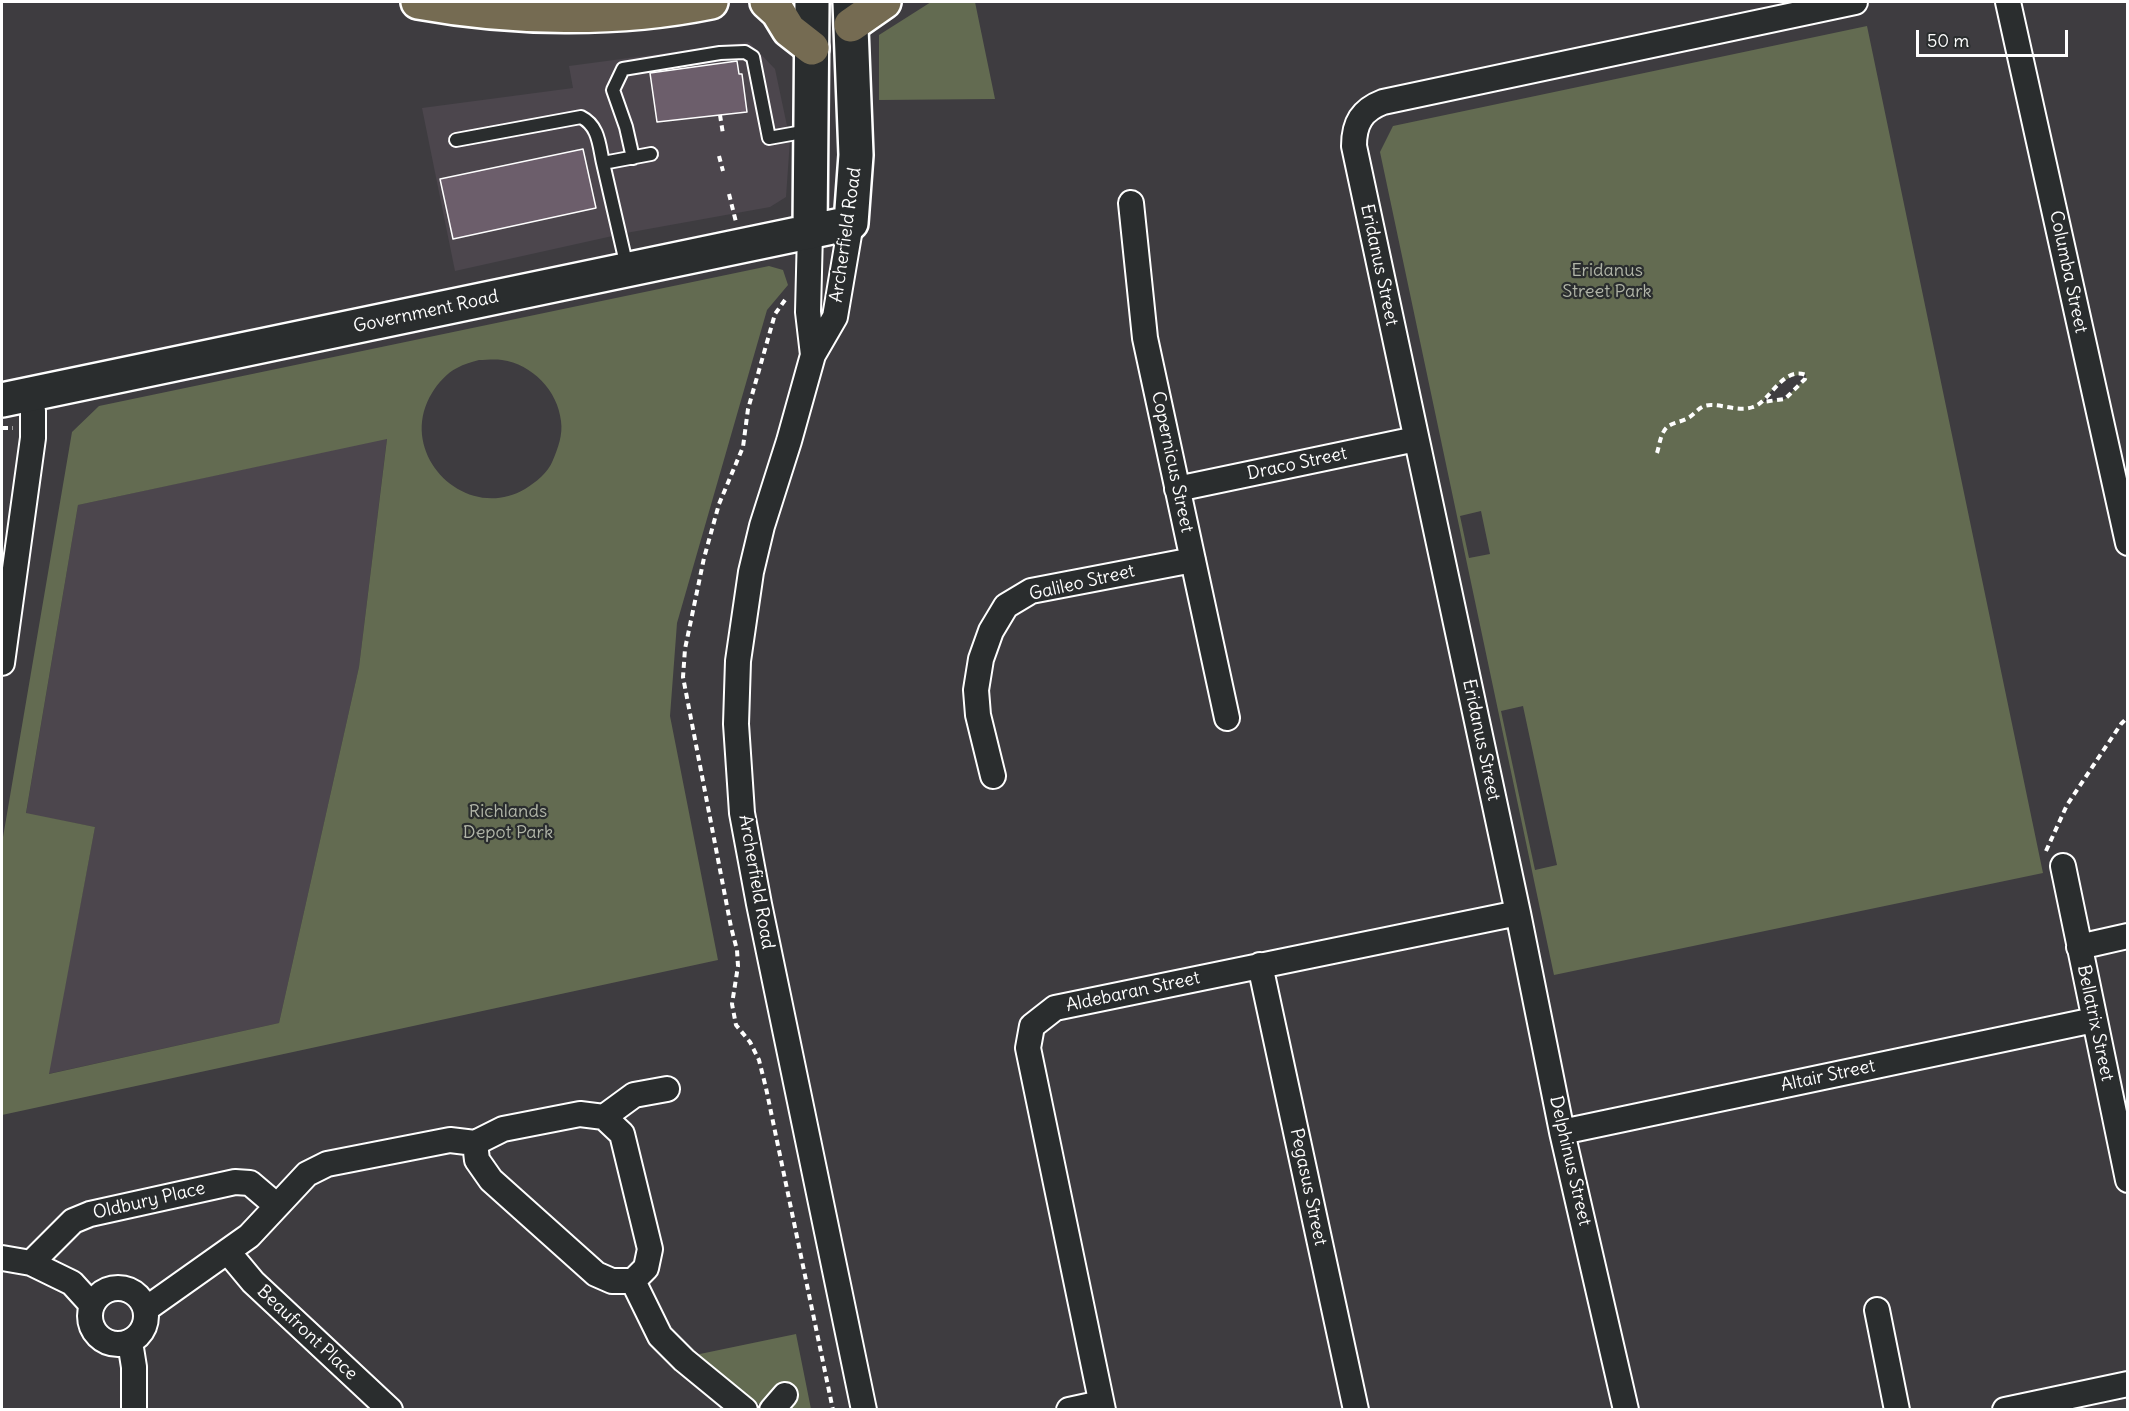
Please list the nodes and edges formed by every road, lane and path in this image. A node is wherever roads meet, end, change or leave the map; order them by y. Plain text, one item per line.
1 (418, 2) edge
2 (711, 2) edge
3 (767, 2) edge
4 (812, 2) edge
5 (884, 2) edge
6 (1856, 2) edge
7 (2008, 2) edge
8 (851, 13) edge
9 (812, 48) junction
10 (720, 115) dead end
11 (812, 130) junction
12 (723, 134) dead end
13 (456, 140) dead end
14 (651, 154) dead end
15 (719, 156) dead end
16 (633, 158) junction
17 (603, 163) junction
18 (723, 171) dead end
19 (729, 194) dead end
20 (1131, 203) dead end
21 (736, 222) dead end
22 (851, 223) junction
23 (810, 231) junction
24 (628, 271) junction
25 (813, 355) junction
26 (15, 397) edge
27 (1762, 402) junction
28 (1416, 439) junction
29 (1657, 453) dead end
30 (1178, 489) junction
31 (2127, 543) edge
32 (1193, 560) junction
33 (2, 663) edge
34 (2127, 717) edge
35 (1227, 718) dead end
36 (993, 776) dead end
37 (2063, 866) joint
38 (1518, 913) junction
39 (2127, 936) edge
40 (2079, 947) junction
41 (1260, 966) junction
42 (2094, 1020) junction
43 (667, 1089) dead end
44 (604, 1117) junction
45 (1562, 1132) junction
46 (475, 1143) junction
47 (2127, 1180) edge
48 (277, 1206) junction
49 (228, 1252) junction
50 (2, 1258) edge
51 (31, 1263) junction
52 (633, 1281) junction
53 (92, 1305) junction
54 (146, 1309) junction
55 (1877, 1310) dead end
56 (130, 1342) junction
57 (2127, 1383) edge
58 (1102, 1406) edge
59 (134, 1410) edge
60 (390, 1410) edge
61 (745, 1410) edge
62 (864, 1410) edge
63 (1069, 1410) edge
64 (1356, 1410) edge
65 (1626, 1410) edge
66 (1897, 1410) edge
67 (2005, 1410) edge

1 - 2 main road
3 - 9 main road
4 - 9 street, Archerfield Road
5 - 8 main road
6 - 28 street, Eridanus Street
7 - 31 street, Columba Street
8 - 22 street, Archerfield Road
9 - 11 street, Archerfield Road
10 - 12 path
11 - 16 lane
11 - 23 street, Archerfield Road
13 - 17 lane
14 - 16 lane
15 - 18 path
16 - 17 lane
17 - 24 lane
19 - 21 path
20 - 30 street, Copernicus Street
22 - 23 street, Government Road
22 - 25 street, Archerfield Road
23 - 24 street, Government Road
23 - 25 street, Archerfield Road
24 - 26 street, Government Road
25 - 62 street, Archerfield Road
26 - 33 street
27 - 27 path
27 - 29 path
28 - 30 street, Draco Street
28 - 38 street, Eridanus Street
30 - 32 street, Copernicus Street
32 - 35 street, Copernicus Street
32 - 36 street, Galileo Street
34 - 37 path
37 - 40 street, Bellatrix Street
38 - 41 street, Aldebaran Street
38 - 45 street, Delphinus Street
39 - 40 street
40 - 42 street, Bellatrix Street
41 - 58 street, Aldebaran Street
41 - 64 street, Pegasus Street
42 - 45 street, Altair Street
42 - 47 street, Bellatrix Street
43 - 44 street
44 - 46 street
44 - 52 street
45 - 65 street, Delphinus Street
46 - 48 street
46 - 52 street
48 - 49 street
48 - 51 street, Oldbury Place
49 - 54 street
49 - 60 street, Beaufront Place
50 - 51 street
51 - 53 street
52 - 61 street
53 - 54 street
53 - 56 street
54 - 56 street
55 - 66 street
56 - 59 street
57 - 67 street
58 - 63 street

